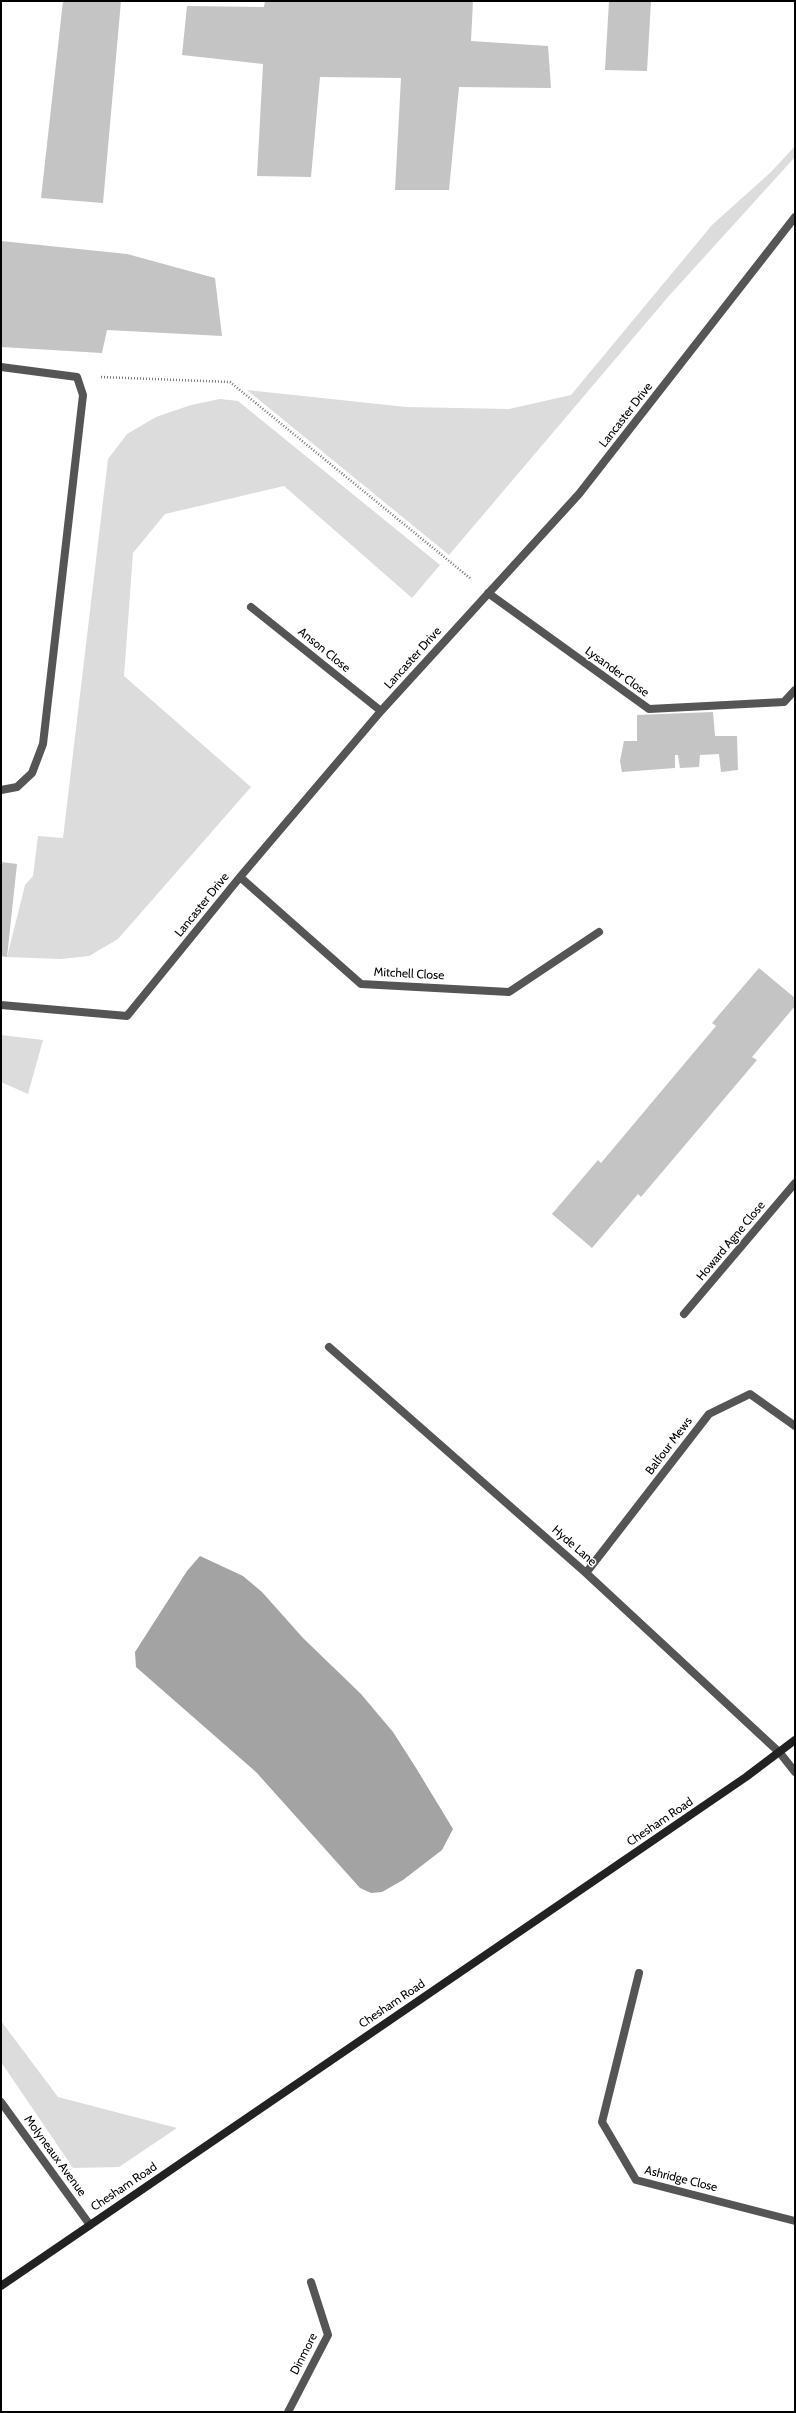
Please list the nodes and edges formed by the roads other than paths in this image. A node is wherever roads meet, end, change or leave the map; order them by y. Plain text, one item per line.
1 (795, 217) edge
2 (1, 367) edge
3 (488, 593) junction
4 (251, 607) dead end
5 (795, 690) edge
6 (381, 711) junction
7 (1, 790) edge
8 (240, 877) junction
9 (599, 932) dead end
10 (1, 1005) edge
11 (795, 1183) edge
12 (684, 1314) dead end
13 (330, 1347) dead end
14 (795, 1426) edge
15 (586, 1573) junction
16 (795, 1740) edge
17 (780, 1752) junction
18 (795, 1772) edge
19 (639, 1973) dead end
20 (1, 2102) edge
21 (795, 2221) edge
22 (90, 2225) junction
23 (311, 2282) dead end
24 (1, 2286) edge
25 (288, 2412) edge

1 - 3 street, Lancaster Drive
2 - 7 street
3 - 5 street, Lysander Close
3 - 6 street, Lancaster Drive
4 - 6 street, Anson Close
6 - 8 street, Lancaster Drive
8 - 9 street, Mitchell Close
8 - 10 street, Lancaster Drive
11 - 12 street, Howard Agne Close
13 - 15 street, Hyde Lane
14 - 15 street, Balfour Mews
15 - 17 street, Hyde Lane
16 - 17 main road, Chesham Road
17 - 18 street, Hyde Lane
17 - 22 main road, Chesham Road
19 - 21 street, Ashridge Close
20 - 22 street, Molyneaux Avenue
22 - 24 main road, Chesham Road
23 - 25 street, Dinmore

